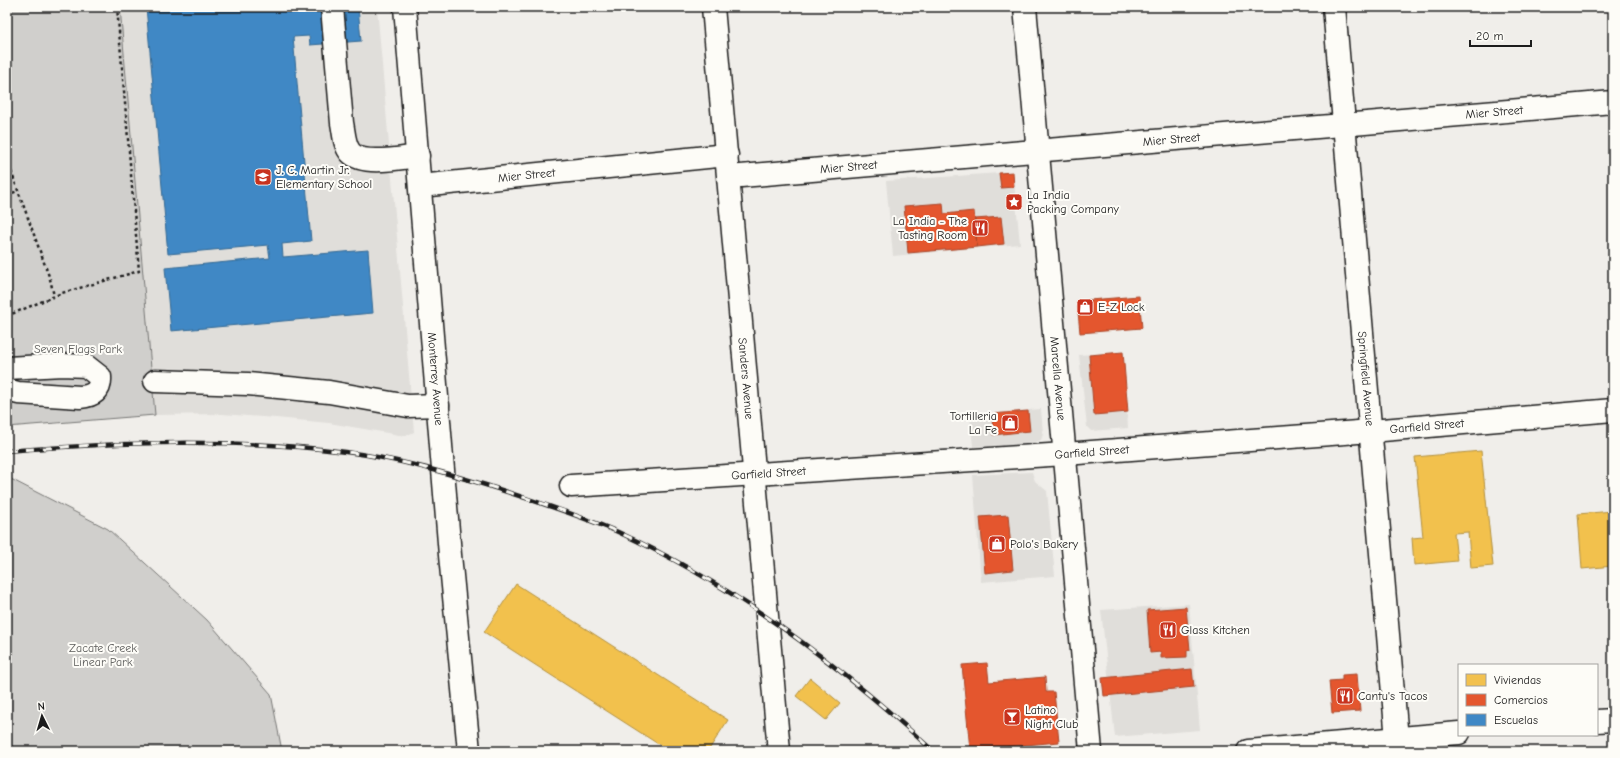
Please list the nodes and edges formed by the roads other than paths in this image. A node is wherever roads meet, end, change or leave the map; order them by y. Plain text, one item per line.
1 (332, 7) edge
2 (405, 7) edge
3 (713, 7) edge
4 (1025, 7) edge
5 (1334, 7) edge
6 (1613, 102) edge
7 (1344, 124) junction
8 (1038, 151) junction
9 (727, 155) junction
10 (418, 156) junction
11 (729, 177) junction
12 (420, 186) junction
13 (7, 368) edge
14 (154, 382) dead end
15 (7, 390) edge
16 (438, 405) junction
17 (1613, 410) edge
18 (1371, 431) junction
19 (1065, 454) junction
20 (755, 473) junction
21 (571, 486) dead end
22 (1613, 720) edge
23 (1598, 721) edge
24 (1458, 733) edge
25 (1398, 744) edge
26 (469, 751) edge
27 (779, 751) edge
28 (1091, 751) edge
29 (1248, 751) edge

1 - 10 street
2 - 10 street, Monterrey Avenue
3 - 9 street, Sanders Avenue
4 - 8 street, Marcella Avenue
5 - 7 street, Springfield Avenue
6 - 7 street, Mier Street
7 - 8 street, Mier Street
7 - 18 street, Springfield Avenue
8 - 11 street, Mier Street
8 - 19 street, Marcella Avenue
9 - 11 street, Sanders Avenue
9 - 12 street, Mier Street
10 - 12 street, Monterrey Avenue
11 - 20 street, Sanders Avenue
12 - 16 street, Monterrey Avenue
13 - 15 street
14 - 16 street
16 - 26 street, Monterrey Avenue
17 - 18 street, Garfield Street
18 - 19 street, Garfield Street
18 - 25 street, Springfield Avenue
19 - 20 street, Garfield Street
19 - 28 street, Marcella Avenue
20 - 21 street, Garfield Street
20 - 27 street, Sanders Avenue
22 - 23 street
24 - 25 street
25 - 29 street

